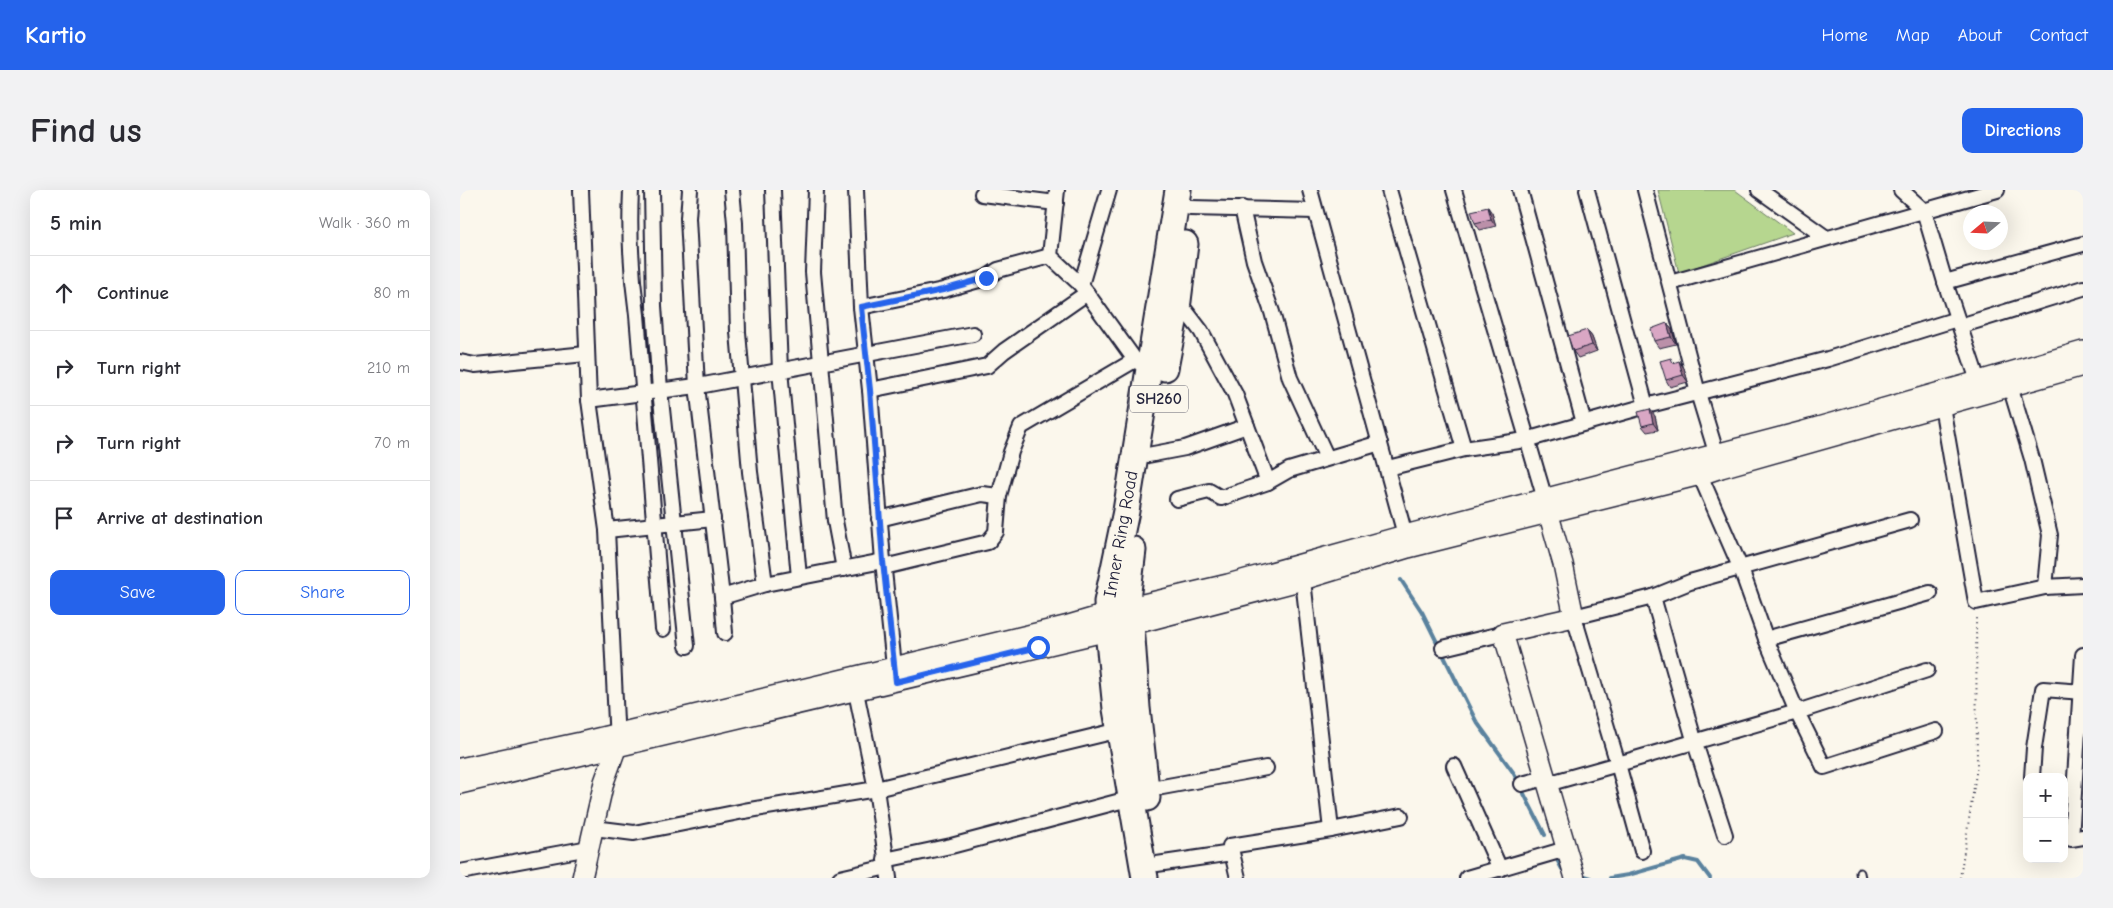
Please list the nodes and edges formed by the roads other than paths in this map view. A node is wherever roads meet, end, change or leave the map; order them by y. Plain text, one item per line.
1 (581, 190) edge
2 (631, 190) edge
3 (652, 190) edge
4 (690, 190) edge
5 (732, 190) edge
6 (773, 190) edge
7 (816, 190) edge
8 (856, 190) edge
9 (1109, 190) edge
10 (1310, 190) edge
11 (1389, 190) edge
12 (1454, 190) edge
13 (1520, 190) edge
14 (1588, 190) edge
15 (1646, 190) edge
16 (1759, 190) edge
17 (1901, 190) edge
18 (1997, 190) edge
19 (982, 194) dead end
20 (1057, 196) edge
21 (1187, 196) edge
22 (1242, 208) junction
23 (1315, 211) junction
24 (1924, 211) junction
25 (1825, 237) junction
26 (2083, 244) edge
27 (1050, 256) junction
28 (1945, 282) junction
29 (1670, 283) junction
30 (2083, 288) edge
31 (1084, 289) junction
32 (1178, 300) junction
33 (861, 307) junction
34 (1958, 322) junction
35 (973, 334) dead end
36 (2083, 351) edge
37 (586, 354) junction
38 (865, 355) junction
39 (460, 362) edge
40 (821, 363) junction
41 (1141, 364) junction
42 (2083, 366) edge
43 (780, 370) junction
44 (743, 377) junction
45 (697, 386) junction
46 (2010, 386) junction
47 (1980, 387) junction
48 (660, 390) junction
49 (870, 390) junction
50 (643, 392) junction
51 (1698, 393) junction
52 (589, 400) junction
53 (1939, 400) junction
54 (1646, 406) junction
55 (1584, 423) junction
56 (1247, 426) junction
57 (1526, 440) junction
58 (1380, 443) junction
59 (1464, 449) junction
60 (1148, 455) junction
61 (1328, 458) junction
62 (1719, 461) junction
63 (1388, 468) junction
64 (1698, 468) junction
65 (1268, 482) junction
66 (999, 496) junction
67 (1177, 499) dead end
68 (1547, 505) junction
69 (712, 519) junction
70 (879, 519) junction
71 (1910, 520) dead end
72 (676, 524) junction
73 (654, 526) junction
74 (607, 530) junction
75 (1406, 541) junction
76 (883, 564) junction
77 (844, 569) junction
78 (1740, 569) junction
79 (1304, 571) junction
80 (798, 577) junction
81 (766, 584) junction
82 (2083, 585) edge
83 (2046, 588) junction
84 (1930, 593) dead end
85 (1653, 597) junction
86 (722, 598) junction
87 (1574, 617) junction
88 (1118, 619) junction
89 (663, 629) dead end
90 (1505, 632) junction
91 (725, 633) dead end
92 (1766, 639) junction
93 (688, 646) dead end
94 (1443, 648) dead end
95 (2083, 655) edge
96 (1927, 670) dead end
97 (895, 674) junction
98 (854, 683) junction
99 (2082, 692) edge
100 (1797, 712) junction
101 (1120, 730) junction
102 (1936, 731) dead end
103 (617, 739) junction
104 (1695, 743) junction
105 (1618, 764) junction
106 (1454, 766) dead end
107 (460, 768) edge
108 (1266, 768) dead end
109 (2032, 773) edge
110 (1546, 781) junction
111 (460, 784) edge
112 (1522, 784) dead end
113 (876, 790) junction
114 (1139, 794) junction
115 (1401, 816) dead end
116 (594, 828) junction
117 (1332, 830) junction
118 (1724, 836) dead end
119 (2073, 839) edge
120 (589, 848) junction
121 (1566, 848) junction
122 (1642, 851) dead end
123 (1232, 853) junction
124 (887, 868) edge
125 (1500, 870) junction
126 (460, 872) edge
127 (1153, 873) edge
128 (582, 878) edge
129 (840, 878) edge
130 (1238, 878) edge
131 (1467, 878) edge
132 (1575, 878) edge

1 - 37 street
2 - 50 street
3 - 48 street
4 - 45 street
5 - 44 street
6 - 43 street
7 - 40 street
8 - 33 street
9 - 31 street
10 - 23 street
11 - 59 street
12 - 57 street
13 - 55 street
14 - 54 street
15 - 29 street
16 - 25 street
17 - 24 street
18 - 24 street
19 - 20 street
20 - 27 street
21 - 22 street
21 - 32 highway, Inner Ring Road / SH260
21 - 41 highway, Inner Ring Road
22 - 23 street
22 - 61 street
23 - 58 street
24 - 25 street
24 - 28 street
25 - 29 street
26 - 28 street
27 - 31 street
27 - 33 street
28 - 34 street
29 - 51 street
30 - 34 street
31 - 41 street
31 - 49 street
32 - 56 street
32 - 60 highway, Inner Ring Road / SH260
33 - 38 street
34 - 47 street
34 - 51 street
35 - 38 street
36 - 47 street
37 - 39 street
37 - 52 street
38 - 40 street
38 - 49 street
40 - 43 street
40 - 77 street
41 - 66 street
41 - 88 highway, Inner Ring Road
42 - 46 street
43 - 44 street
43 - 80 street
44 - 45 street
44 - 81 street
45 - 48 street
45 - 69 street
46 - 47 street
46 - 83 street
47 - 53 street
48 - 50 street
48 - 72 street
49 - 70 street
50 - 52 street
50 - 73 street
51 - 54 street
51 - 62 street
52 - 74 street
53 - 62 street
53 - 83 street
54 - 55 street
55 - 57 street
56 - 60 street
56 - 65 street
57 - 59 street
57 - 68 street
58 - 61 street
58 - 63 street
59 - 63 street
60 - 88 highway, Inner Ring Road / SH260
61 - 65 street
62 - 64 street
63 - 75 street
64 - 68 street
64 - 78 street
65 - 67 street
66 - 70 street
66 - 76 street
68 - 75 street
68 - 87 street
69 - 72 street
69 - 86 street
70 - 76 street
71 - 78 street
72 - 73 street
72 - 93 street
73 - 74 street
73 - 89 street
74 - 103 street
75 - 79 street
76 - 77 street
76 - 97 street
77 - 80 street
78 - 85 street
78 - 92 street
79 - 88 street
79 - 117 street
80 - 81 street
81 - 86 street
82 - 83 street
84 - 92 street
85 - 87 street
85 - 104 street
86 - 91 street
87 - 90 street
87 - 105 street
88 - 97 street
88 - 101 highway, Inner Ring Road / SH260
88 - 114 highway, Inner Ring Road
90 - 94 street
90 - 110 street
92 - 100 street
95 - 99 street
96 - 100 street
97 - 98 street
98 - 103 street
98 - 113 street
99 - 109 street
99 - 119 street
100 - 102 street
100 - 104 street
101 - 113 street
101 - 114 highway, Inner Ring Road / SH260
103 - 107 street
103 - 111 street
103 - 116 street
104 - 105 street
104 - 118 street
105 - 110 street
105 - 122 street
106 - 125 street
108 - 114 street
110 - 112 street
110 - 121 street
113 - 116 street
113 - 124 street
114 - 124 street
114 - 127 highway, Inner Ring Road
115 - 117 street
116 - 120 street
117 - 123 street
120 - 126 street
120 - 128 street
121 - 125 street
121 - 132 street
123 - 127 street
123 - 130 street
124 - 129 street
125 - 131 street

